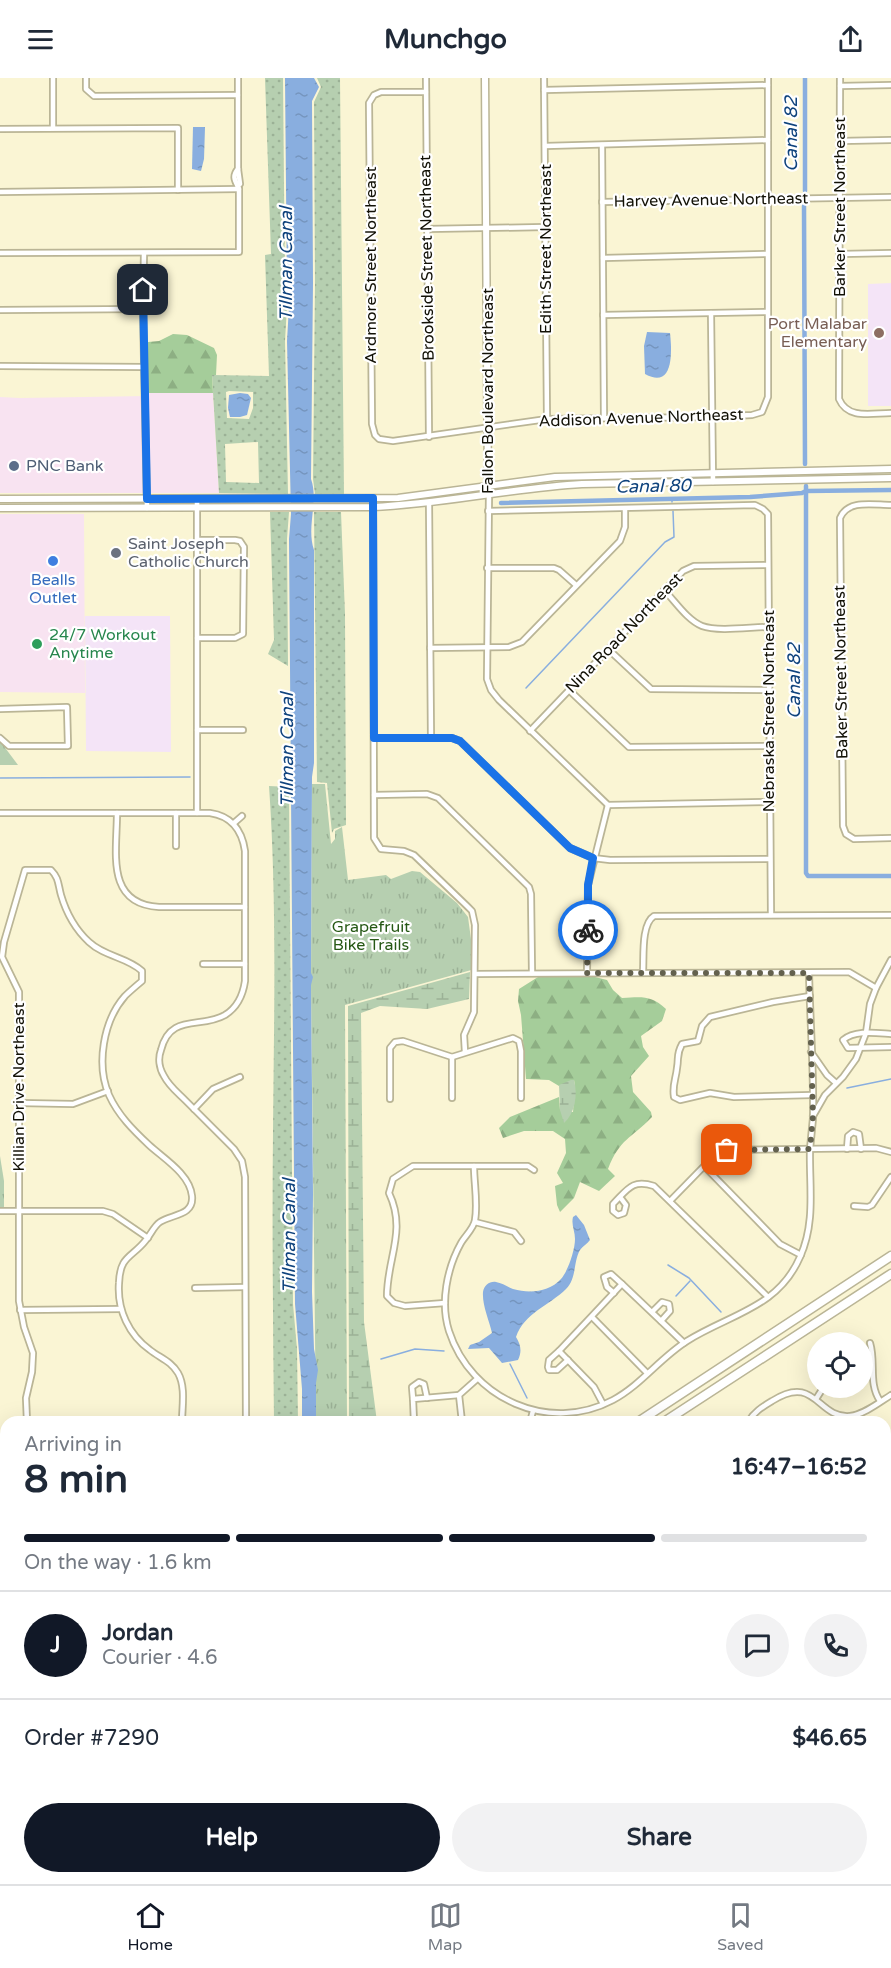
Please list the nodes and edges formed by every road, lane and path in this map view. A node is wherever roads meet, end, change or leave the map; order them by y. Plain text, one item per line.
1 (53, 78) edge
2 (86, 78) edge
3 (238, 78) edge
4 (426, 78) edge
5 (485, 78) edge
6 (544, 78) edge
7 (768, 78) edge
8 (840, 78) edge
9 (768, 85) junction
10 (891, 85) edge
11 (840, 86) junction
12 (544, 90) junction
13 (426, 92) junction
14 (238, 95) junction
15 (53, 128) junction
16 (0, 129) edge
17 (768, 140) junction
18 (891, 140) edge
19 (840, 141) junction
20 (602, 145) junction
21 (545, 146) junction
22 (238, 188) junction
23 (178, 190) junction
24 (0, 192) edge
25 (840, 197) junction
26 (891, 197) edge
27 (769, 198) junction
28 (602, 202) junction
29 (545, 227) junction
30 (487, 228) junction
31 (427, 230) junction
32 (144, 252) junction
33 (0, 253) edge
34 (891, 253) edge
35 (767, 254) junction
36 (841, 254) junction
37 (603, 258) junction
38 (143, 309) junction
39 (0, 310) edge
40 (767, 312) junction
41 (711, 313) junction
42 (603, 315) junction
43 (0, 366) edge
44 (144, 367) junction
45 (891, 413) edge
46 (712, 417) junction
47 (604, 418) junction
48 (547, 419) junction
49 (488, 428) junction
50 (375, 435) joint
51 (429, 437) junction
52 (891, 469) edge
53 (713, 473) junction
54 (891, 478) edge
55 (713, 482) junction
56 (488, 486) junction
57 (489, 494) junction
58 (373, 498) junction
59 (0, 499) edge
60 (147, 499) junction
61 (197, 499) junction
62 (258, 499) junction
63 (429, 503) junction
64 (891, 505) edge
65 (258, 507) junction
66 (373, 507) junction
67 (0, 508) edge
68 (147, 508) junction
69 (197, 508) junction
70 (625, 509) junction
71 (488, 511) junction
72 (197, 540) junction
73 (767, 565) junction
74 (487, 568) junction
75 (576, 585) junction
76 (664, 590) junction
77 (768, 627) junction
78 (197, 638) junction
79 (487, 647) junction
80 (430, 648) junction
81 (608, 649) junction
82 (569, 690) junction
83 (769, 690) junction
84 (0, 709) edge
85 (197, 730) junction
86 (243, 730) dead end
87 (531, 731) junction
88 (0, 738) edge
89 (374, 738) junction
90 (431, 738) junction
91 (769, 746) junction
92 (374, 795) junction
93 (769, 802) junction
94 (608, 805) junction
95 (0, 813) edge
96 (117, 813) junction
97 (176, 813) junction
98 (197, 813) junction
99 (242, 816) dead end
100 (234, 824) junction
101 (891, 837) edge
102 (176, 846) dead end
103 (593, 858) junction
104 (770, 859) junction
105 (245, 907) junction
106 (771, 915) junction
107 (891, 915) edge
108 (891, 960) edge
109 (245, 963) junction
110 (203, 964) dead end
111 (643, 972) junction
112 (532, 973) junction
113 (587, 973) junction
114 (809, 973) junction
115 (475, 974) junction
116 (876, 988) junction
117 (810, 996) junction
118 (866, 1033) junction
119 (891, 1034) edge
120 (861, 1047) junction
121 (891, 1047) edge
122 (465, 1052) junction
123 (811, 1052) junction
124 (452, 1057) junction
125 (240, 1077) dead end
126 (836, 1083) junction
127 (108, 1091) junction
128 (812, 1095) junction
129 (452, 1098) dead end
130 (521, 1098) dead end
131 (390, 1099) dead end
132 (20, 1103) junction
133 (194, 1109) junction
134 (813, 1116) junction
135 (810, 1149) junction
136 (847, 1149) junction
137 (861, 1149) junction
138 (891, 1152) edge
139 (474, 1166) junction
140 (705, 1167) junction
141 (534, 1170) dead end
142 (891, 1177) edge
143 (620, 1197) dead end
144 (671, 1200) junction
145 (854, 1206) dead end
146 (0, 1211) edge
147 (20, 1212) junction
148 (475, 1222) junction
149 (148, 1238) junction
150 (521, 1241) dead end
151 (801, 1255) junction
152 (891, 1256) edge
153 (891, 1274) edge
154 (622, 1284) junction
155 (245, 1287) junction
156 (195, 1288) dead end
157 (614, 1293) junction
158 (768, 1298) junction
159 (445, 1303) junction
160 (121, 1309) junction
161 (20, 1310) junction
162 (652, 1312) junction
163 (592, 1317) junction
164 (661, 1321) junction
165 (684, 1343) junction
166 (559, 1351) junction
167 (568, 1360) junction
168 (647, 1373) junction
169 (477, 1379) junction
170 (873, 1385) edge
171 (807, 1394) edge
172 (459, 1395) junction
173 (891, 1396) edge
174 (427, 1398) junction
175 (816, 1398) edge
176 (412, 1399) junction
177 (880, 1401) junction
178 (603, 1404) junction
179 (533, 1410) junction
180 (27, 1416) edge
181 (182, 1416) edge
182 (246, 1416) edge
183 (413, 1416) edge
184 (461, 1416) edge
185 (532, 1416) edge
186 (647, 1416) edge
187 (673, 1416) edge
188 (752, 1416) edge
189 (845, 1416) edge
190 (860, 1416) edge

1 - 15 street
2 - 14 street
3 - 14 street
4 - 13 street, Brookside Street Northeast
5 - 30 main road, Fallon Boulevard Northeast
6 - 12 street, Edith Street Northeast
7 - 9 street
8 - 11 street, Barker Street Northeast
9 - 12 street
9 - 17 street
10 - 11 street
11 - 19 street, Barker Street Northeast
12 - 21 street, Edith Street Northeast
13 - 31 street, Brookside Street Northeast
13 - 50 street, Ardmore Street Northeast
14 - 22 street
15 - 16 street
15 - 23 street
17 - 20 street
17 - 27 street
18 - 19 street
19 - 25 street, Barker Street Northeast
20 - 21 street
20 - 28 street
21 - 29 street, Edith Street Northeast
22 - 23 street
22 - 32 street
23 - 24 street
25 - 26 street, Harvey Avenue Northeast
25 - 27 street, Harvey Avenue Northeast
25 - 36 street, Barker Street Northeast
27 - 28 street, Harvey Avenue Northeast
27 - 35 street
28 - 37 street
29 - 30 street
29 - 48 street, Edith Street Northeast
30 - 31 street
30 - 49 main road, Fallon Boulevard Northeast
31 - 51 street, Brookside Street Northeast
32 - 33 street
32 - 38 street
34 - 36 street
35 - 37 street
35 - 40 street
36 - 45 street, Barker Street Northeast
37 - 42 street
38 - 39 street
38 - 44 street
40 - 41 street
40 - 46 street, Addison Avenue Northeast
41 - 42 street
41 - 46 street
42 - 47 street
43 - 44 street
44 - 60 street
46 - 47 street, Addison Avenue Northeast
46 - 53 street
47 - 48 street, Addison Avenue Northeast
48 - 49 street, Addison Avenue Northeast
49 - 51 street, Addison Avenue Northeast
49 - 56 main road, Fallon Boulevard Northeast
50 - 51 street, Addison Avenue Northeast
52 - 53 main road
53 - 55 street
53 - 56 main road
54 - 55 main road
55 - 57 main road
56 - 57 main road, Fallon Boulevard Northeast
56 - 58 main road
57 - 63 main road
57 - 71 street, Fallon Boulevard Northeast
58 - 62 main road
58 - 66 street
59 - 60 main road
60 - 61 main road
60 - 68 street
61 - 62 main road
61 - 69 street
62 - 65 main road
63 - 66 main road
63 - 80 street
64 - 101 street, Baker Street Northeast
65 - 66 main road
65 - 69 main road
66 - 89 street
67 - 68 main road
68 - 69 main road
69 - 72 street
70 - 71 street
70 - 73 street, Nebraska Street Northeast
70 - 75 street
71 - 74 street, Fallon Boulevard Northeast
72 - 78 street
72 - 78 street
73 - 76 street, Nina Road Northeast
73 - 77 street, Nebraska Street Northeast
74 - 75 street
74 - 79 street, Fallon Boulevard Northeast
75 - 79 street
76 - 77 street
76 - 81 street, Nina Road Northeast
77 - 83 street, Nebraska Street Northeast
78 - 85 street
79 - 80 street
79 - 87 street, Fallon Boulevard Northeast
80 - 90 street
81 - 82 street, Nina Road Northeast
81 - 83 street
82 - 87 street, Nina Road Northeast
82 - 91 street
83 - 91 street, Nebraska Street Northeast
84 - 88 street
85 - 86 street
85 - 98 street
87 - 94 street
89 - 90 street
89 - 92 street
90 - 103 street
91 - 93 street, Nebraska Street Northeast
92 - 112 street
92 - 115 street
93 - 94 street
93 - 104 street, Nebraska Street Northeast
94 - 103 street
95 - 96 street
96 - 97 street
96 - 105 street
97 - 98 street
97 - 102 street
98 - 100 street
99 - 100 street
100 - 105 street
103 - 104 street
103 - 113 street
104 - 106 street, Nebraska Street Northeast
105 - 109 street
106 - 107 street
106 - 111 street
108 - 116 street
109 - 110 street
109 - 133 street
111 - 113 street
111 - 114 street
112 - 113 street
112 - 115 street
114 - 116 street
114 - 117 street
115 - 122 street
116 - 118 street
117 - 123 street
117 - 128 street
118 - 119 street
118 - 120 street
118 - 120 street
120 - 121 street
120 - 126 street
122 - 124 street
122 - 130 street
123 - 126 street
123 - 128 street
124 - 129 street
124 - 131 street
125 - 133 street
126 - 134 street
127 - 132 street
127 - 132 street, Killian Drive Northeast
127 - 149 street, Killian Drive Northeast
128 - 134 street
132 - 147 street, Killian Drive Northeast
133 - 155 street
134 - 135 street
135 - 136 street
135 - 140 street
135 - 151 street
136 - 137 street
136 - 137 street
137 - 138 street
139 - 141 street
139 - 148 street
139 - 159 street
140 - 144 street
140 - 151 street
142 - 145 street
143 - 144 street
144 - 158 street
146 - 147 street
147 - 149 street
147 - 161 street, Killian Drive Northeast
148 - 150 street
148 - 159 street
149 - 160 street, Killian Drive Northeast
151 - 158 street
152 - 186 highway
153 - 187 highway
154 - 157 street
154 - 157 street
154 - 162 street
155 - 156 street
155 - 182 street
157 - 163 street
158 - 165 street
159 - 169 street
160 - 161 street
160 - 181 street, Killian Drive Northeast
161 - 180 street, Killian Drive Northeast
162 - 164 street
162 - 164 street
163 - 166 street
163 - 168 street
164 - 165 street
165 - 168 street
166 - 167 street
166 - 167 street
167 - 178 street
168 - 178 street
169 - 172 street
169 - 179 street
170 - 177 street
171 - 188 street
172 - 174 street
172 - 184 street
173 - 177 street
174 - 176 street
174 - 176 street
175 - 189 street
176 - 183 street
177 - 190 street
178 - 179 street
179 - 185 street

